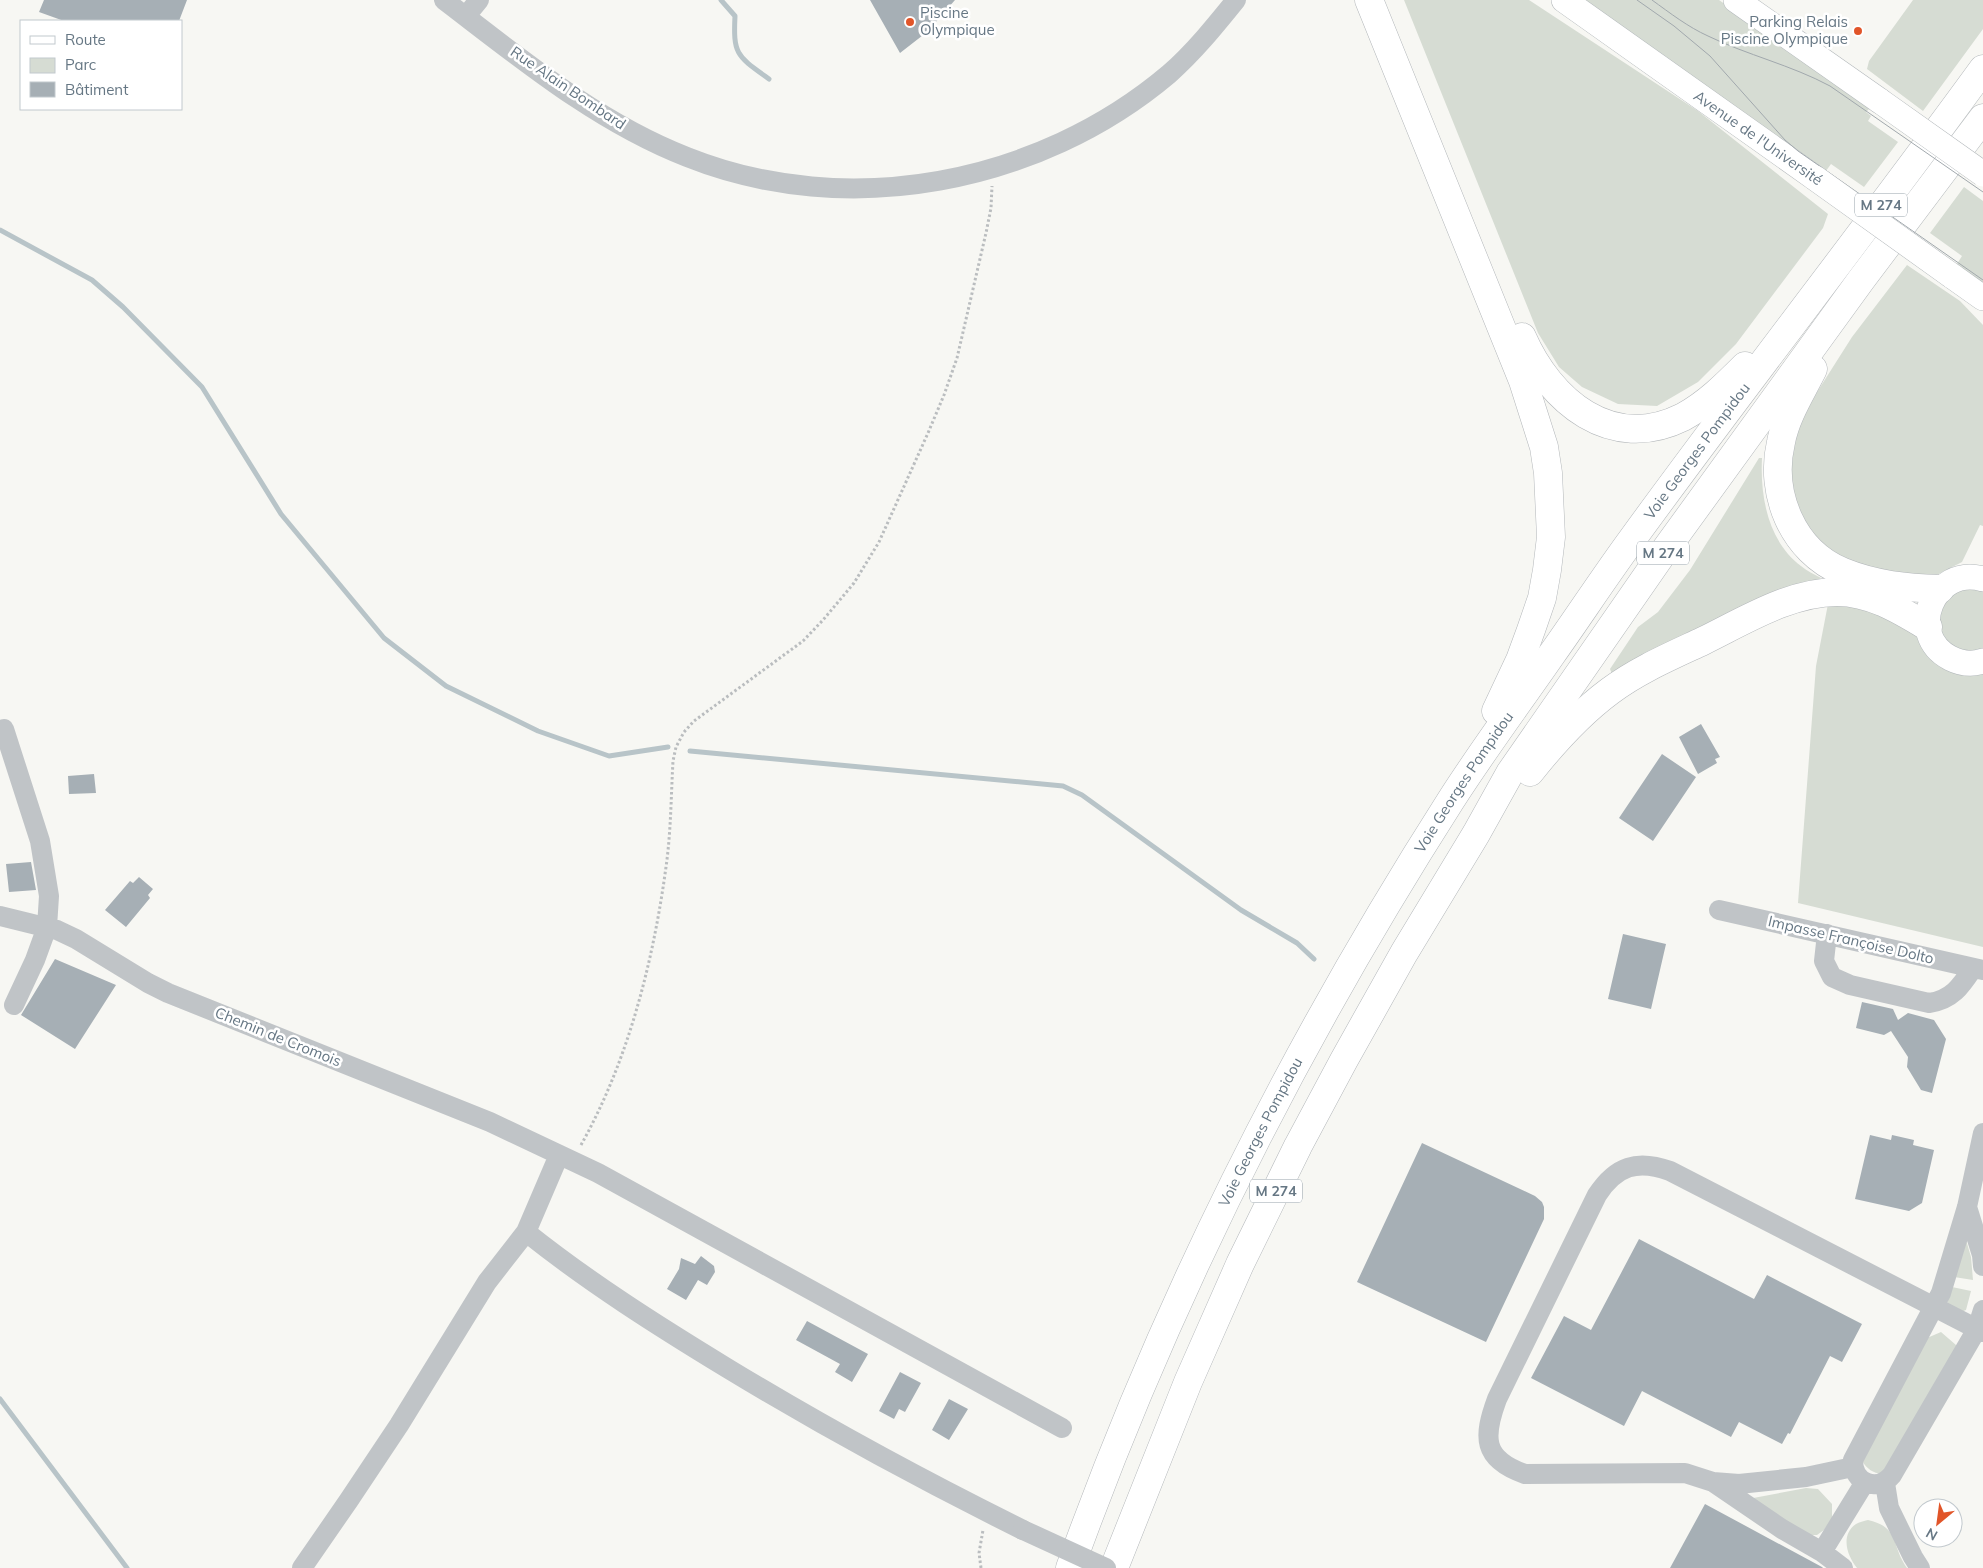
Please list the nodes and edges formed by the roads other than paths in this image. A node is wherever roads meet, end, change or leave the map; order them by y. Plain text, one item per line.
1 (444, 0) edge
2 (479, 0) edge
3 (1236, 0) edge
4 (1369, 0) edge
5 (1384, 0) edge
6 (1564, 0) edge
7 (1736, 0) edge
8 (466, 16) junction
9 (1983, 69) edge
10 (1983, 118) edge
11 (1983, 174) edge
12 (1861, 280) junction
13 (1982, 297) edge
14 (1800, 313) junction
15 (1983, 579) edge
16 (1940, 589) junction
17 (1928, 627) junction
18 (1983, 661) edge
19 (4, 729) dead end
20 (1454, 795) junction
21 (1476, 834) junction
22 (1719, 910) dead end
23 (0, 916) edge
24 (47, 927) junction
25 (1828, 934) junction
26 (1978, 969) edge
27 (14, 1005) dead end
28 (1983, 1133) edge
29 (566, 1158) junction
30 (1967, 1207) junction
31 (526, 1232) junction
32 (1983, 1266) edge
33 (1935, 1306) junction
34 (1983, 1310) edge
35 (1980, 1331) edge
36 (1062, 1428) dead end
37 (1859, 1475) junction
38 (1713, 1482) junction
39 (1885, 1483) junction
40 (1822, 1552) junction
41 (302, 1568) edge
42 (1070, 1568) edge
43 (1106, 1568) edge
44 (1114, 1568) edge
45 (1843, 1568) edge
46 (1920, 1568) edge

1 - 8 street, Rue Alain Bombard
2 - 8 street
3 - 8 street, Rue Alain Bombard
4 - 20 highway
5 - 14 highway
6 - 13 main road, Avenue de l'Université, bridge
7 - 11 main road, bridge
9 - 14 highway, Voie Georges Pompidou / M 274
10 - 12 highway, Voie Georges Pompidou / M 274
12 - 16 highway
12 - 21 highway, Voie Georges Pompidou / M 274
14 - 20 highway, Voie Georges Pompidou / M 274
15 - 16 main road
16 - 17 main road
17 - 18 main road
17 - 21 highway
19 - 24 street
20 - 42 highway, Voie Georges Pompidou / M 274
21 - 44 highway, Voie Georges Pompidou / M 274
22 - 25 street, Impasse Françoise Dolto
23 - 24 street, Chemin de Cromois
24 - 27 street
24 - 29 street, Chemin de Cromois
25 - 26 street, Impasse Françoise Dolto
25 - 26 street
28 - 30 street
29 - 31 street
29 - 36 street, Chemin de Cromois
30 - 32 street
30 - 33 street
31 - 41 street
31 - 43 street, bridge
33 - 35 street
33 - 37 street
33 - 38 street
34 - 35 street
35 - 39 street
37 - 38 street
37 - 39 street
37 - 40 street
38 - 40 street
39 - 46 street
40 - 45 street

